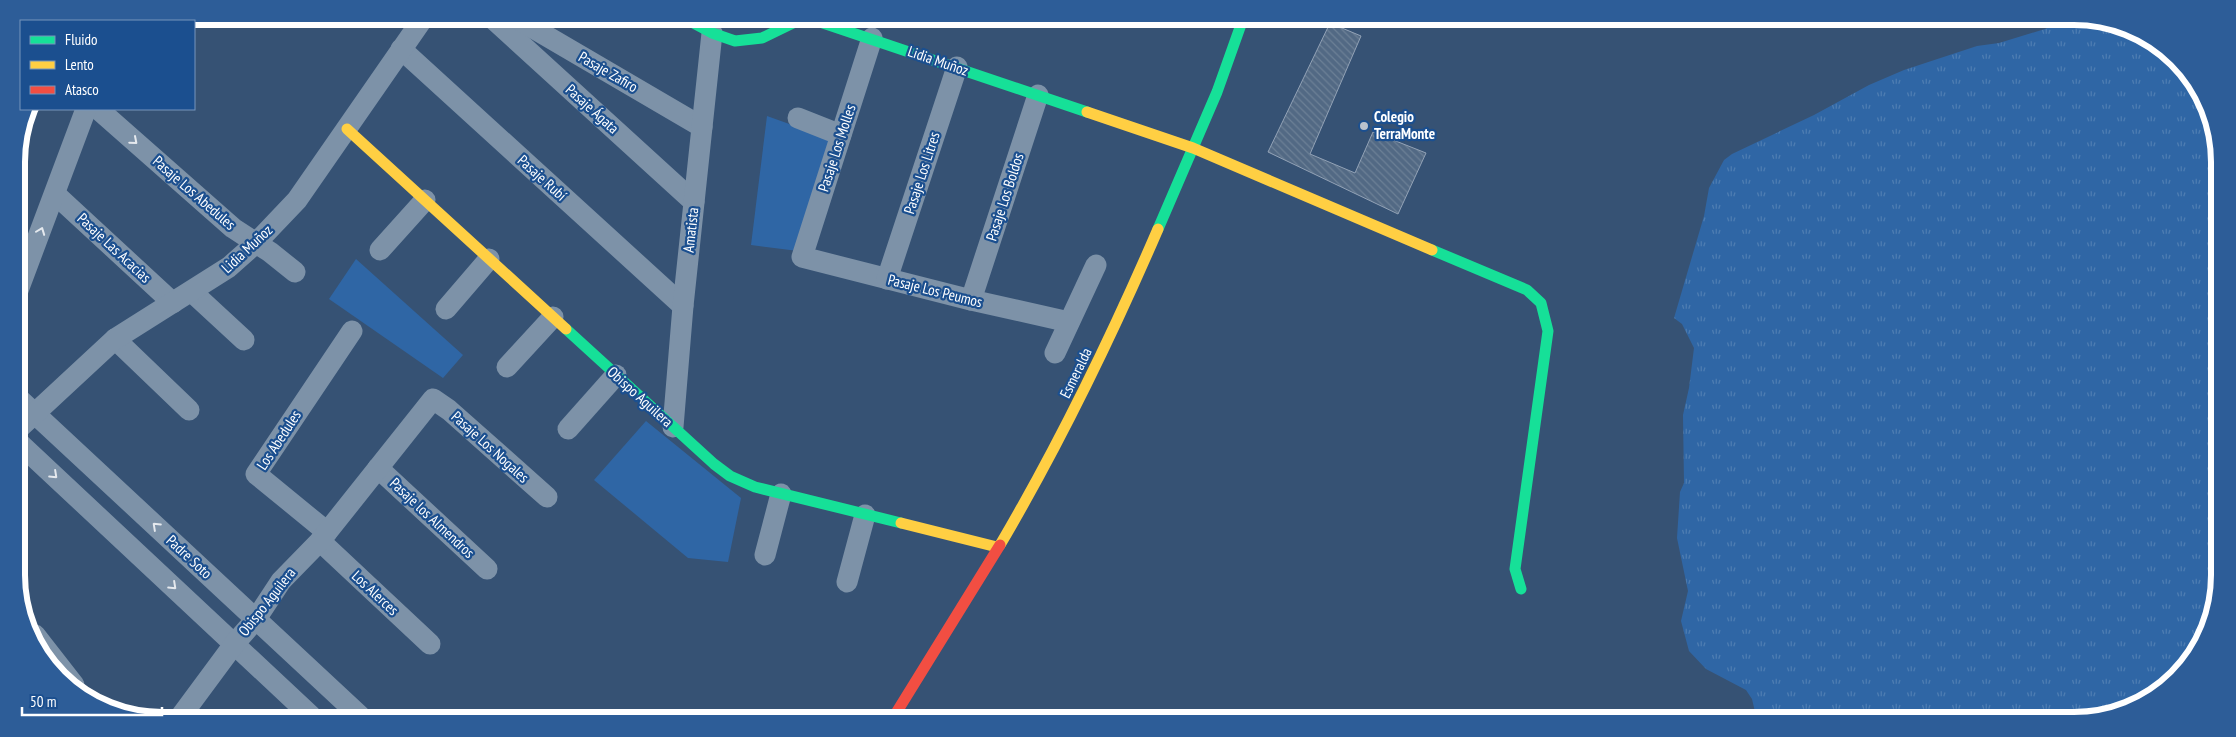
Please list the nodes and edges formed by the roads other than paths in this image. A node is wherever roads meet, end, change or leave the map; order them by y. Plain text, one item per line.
1 (418, 25) edge
2 (500, 25) edge
3 (528, 25) edge
4 (697, 25) edge
5 (789, 25) edge
6 (830, 25) edge
7 (1241, 25) edge
8 (712, 33) junction
9 (872, 38) junction
10 (401, 49) junction
11 (957, 67) junction
12 (1038, 95) junction
13 (86, 110) edge
14 (99, 110) edge
15 (798, 118) dead end
16 (702, 127) junction
17 (347, 129) junction
18 (841, 135) junction
19 (1193, 148) junction
20 (55, 194) junction
21 (425, 200) junction
22 (694, 202) junction
23 (256, 243) junction
24 (380, 250) dead end
25 (802, 257) joint
26 (489, 259) junction
27 (1096, 265) dead end
28 (25, 272) edge
29 (295, 272) dead end
30 (887, 279) junction
31 (192, 292) junction
32 (971, 300) junction
33 (173, 303) junction
34 (683, 306) junction
35 (446, 309) dead end
36 (553, 317) junction
37 (1069, 322) junction
38 (352, 331) dead end
39 (115, 339) junction
40 (244, 340) dead end
41 (1055, 354) dead end
42 (508, 367) dead end
43 (616, 375) junction
44 (433, 399) joint
45 (25, 404) edge
46 (189, 410) dead end
47 (35, 412) junction
48 (25, 423) edge
49 (673, 427) junction
50 (568, 429) dead end
51 (25, 449) edge
52 (378, 468) junction
53 (781, 494) junction
54 (547, 497) dead end
55 (865, 515) junction
56 (323, 537) junction
57 (998, 547) junction
58 (765, 555) dead end
59 (487, 569) dead end
60 (847, 582) dead end
61 (1521, 589) dead end
62 (256, 619) junction
63 (234, 643) junction
64 (430, 644) dead end
65 (47, 650) edge
66 (60, 666) edge
67 (185, 712) edge
68 (307, 712) edge
69 (356, 712) edge
70 (897, 712) edge

1 - 10 street, Lidia Muñoz
2 - 22 street, Pasaje Ágata
3 - 16 street, Pasaje Zafiro
4 - 8 street, Lidia Muñoz
5 - 8 street, Lidia Muñoz
6 - 9 street, Lidia Muñoz
7 - 19 street, Esmeralda
8 - 16 street, Amatista
9 - 11 street, Lidia Muñoz
9 - 18 street, Pasaje Los Molles
10 - 17 street, Lidia Muñoz
10 - 34 street, Pasaje Rubí
11 - 12 street, Lidia Muñoz
11 - 30 street, Pasaje Los Litres
12 - 19 street, Lidia Muñoz
12 - 32 street, Pasaje Los Boldos
13 - 20 street
14 -> 23 street, Pasaje Los Abedules
15 - 18 street
16 - 22 street, Amatista
17 - 21 street, Obispo Aguilera
17 - 23 street, Lidia Muñoz
18 - 25 street, Pasaje Los Molles
19 - 57 street, Esmeralda
19 - 61 street, Lidia Muñoz
28 -> 20 street
20 - 33 street, Pasaje Las Acacias
21 - 24 street
21 - 26 street, Obispo Aguilera
22 - 34 street, Amatista
23 - 29 street, Pasaje Los Abedules
23 - 31 street, Lidia Muñoz
25 - 30 street, Pasaje Los Peumos
26 - 35 street
26 - 36 street, Obispo Aguilera
27 - 37 street
30 - 32 street, Pasaje Los Peumos
31 - 33 street, Lidia Muñoz
31 - 40 street
32 - 37 street, Pasaje Los Peumos
33 - 39 street, Lidia Muñoz
34 - 49 street, Amatista
36 - 42 street
36 - 43 street, Obispo Aguilera
37 - 41 street
38 - 56 street, Los Abedules
39 - 46 street
39 - 47 street, Lidia Muñoz
43 - 49 street, Obispo Aguilera
43 - 50 street
44 - 52 street, Obispo Aguilera
44 - 54 street, Pasaje Los Nogales
45 - 47 street, Padre Soto
47 - 48 street, Lidia Muñoz
62 -> 47 street, Padre Soto
49 - 53 street, Obispo Aguilera
51 -> 63 street
52 - 56 street, Obispo Aguilera
52 - 59 street, Pasaje los Almendros
53 - 55 street, Obispo Aguilera
53 - 58 street
55 - 57 street, Obispo Aguilera
55 - 60 street
56 - 62 street, Obispo Aguilera
56 - 64 street, Los Alerces
57 - 70 street, Esmeralda
62 - 63 street, Obispo Aguilera
62 - 69 street, Padre Soto
63 - 67 street, Obispo Aguilera
63 - 68 street
65 - 66 street

